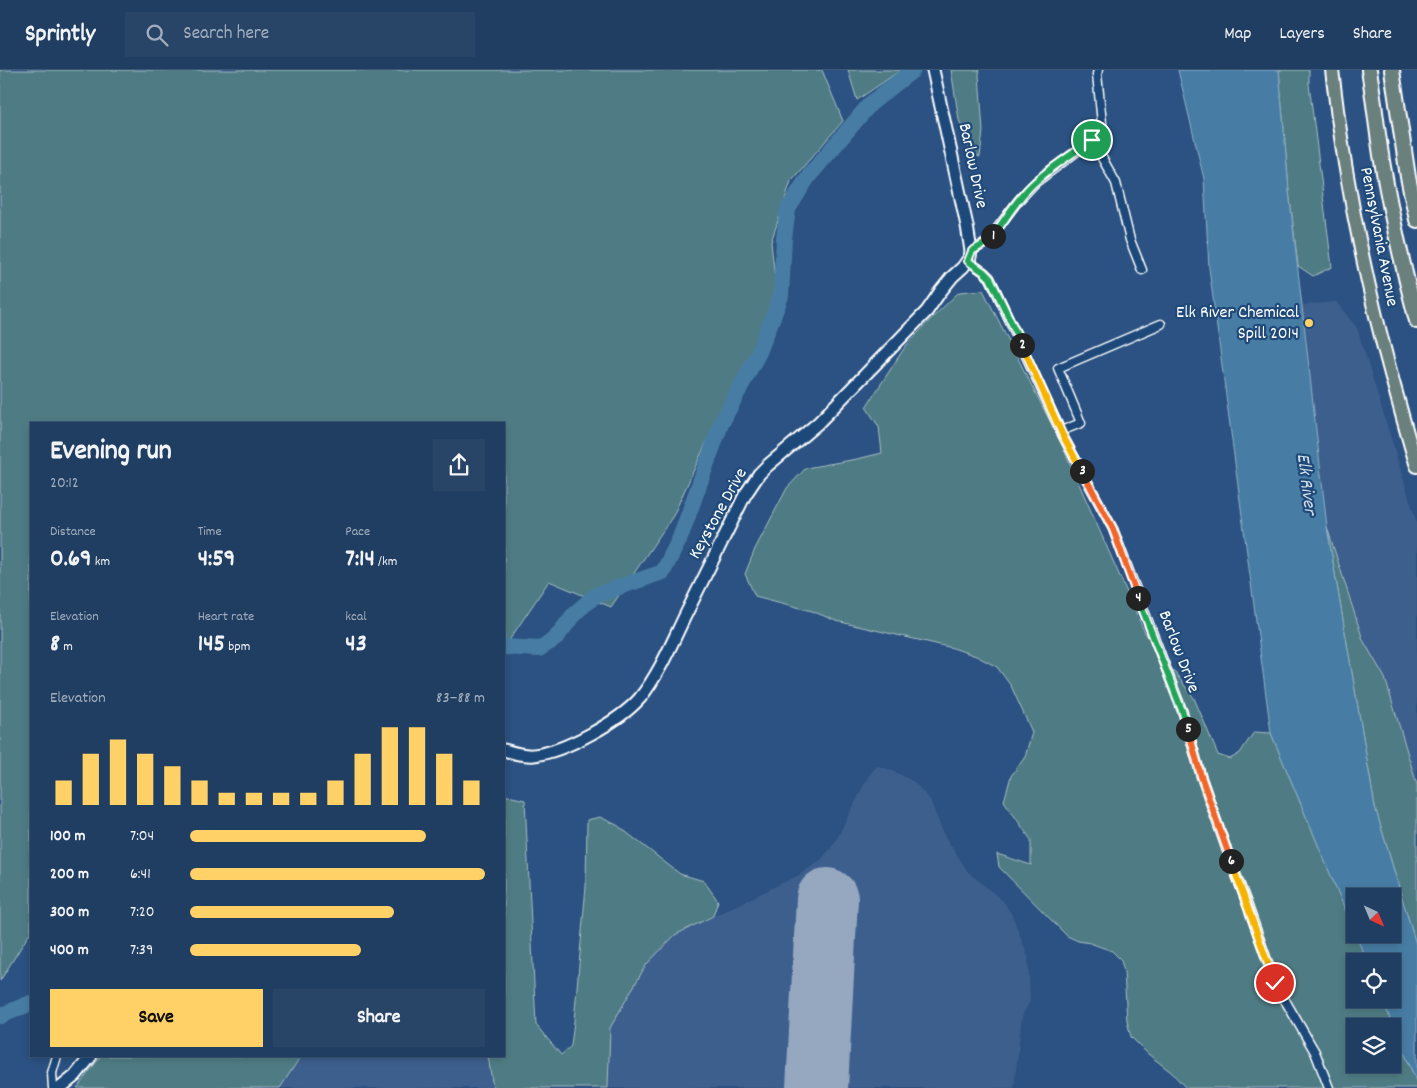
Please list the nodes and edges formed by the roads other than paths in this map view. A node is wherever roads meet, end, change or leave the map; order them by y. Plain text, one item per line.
1 (1098, 70) edge
2 (1332, 70) edge
3 (1369, 70) edge
4 (1392, 70) edge
5 (934, 76) edge
6 (1092, 140) junction
7 (1417, 220) edge
8 (970, 256) junction
9 (1142, 270) dead end
10 (1417, 321) edge
11 (1161, 324) dead end
12 (1061, 431) junction
13 (1417, 466) edge
14 (505, 750) edge
15 (57, 1057) edge
16 (90, 1057) edge
17 (53, 1088) edge
18 (60, 1088) edge
19 (1329, 1088) edge

1 - 6 street
2 - 13 main road, Pennsylvania Avenue
3 - 10 highway
4 - 7 highway
5 - 8 street, Barlow Drive
6 - 8 street, Keystone Drive
6 - 9 street
8 - 12 street, Barlow Drive
8 - 14 street, Keystone Drive
11 - 12 street
12 - 19 street, Barlow Drive
15 - 17 street
16 - 18 street

